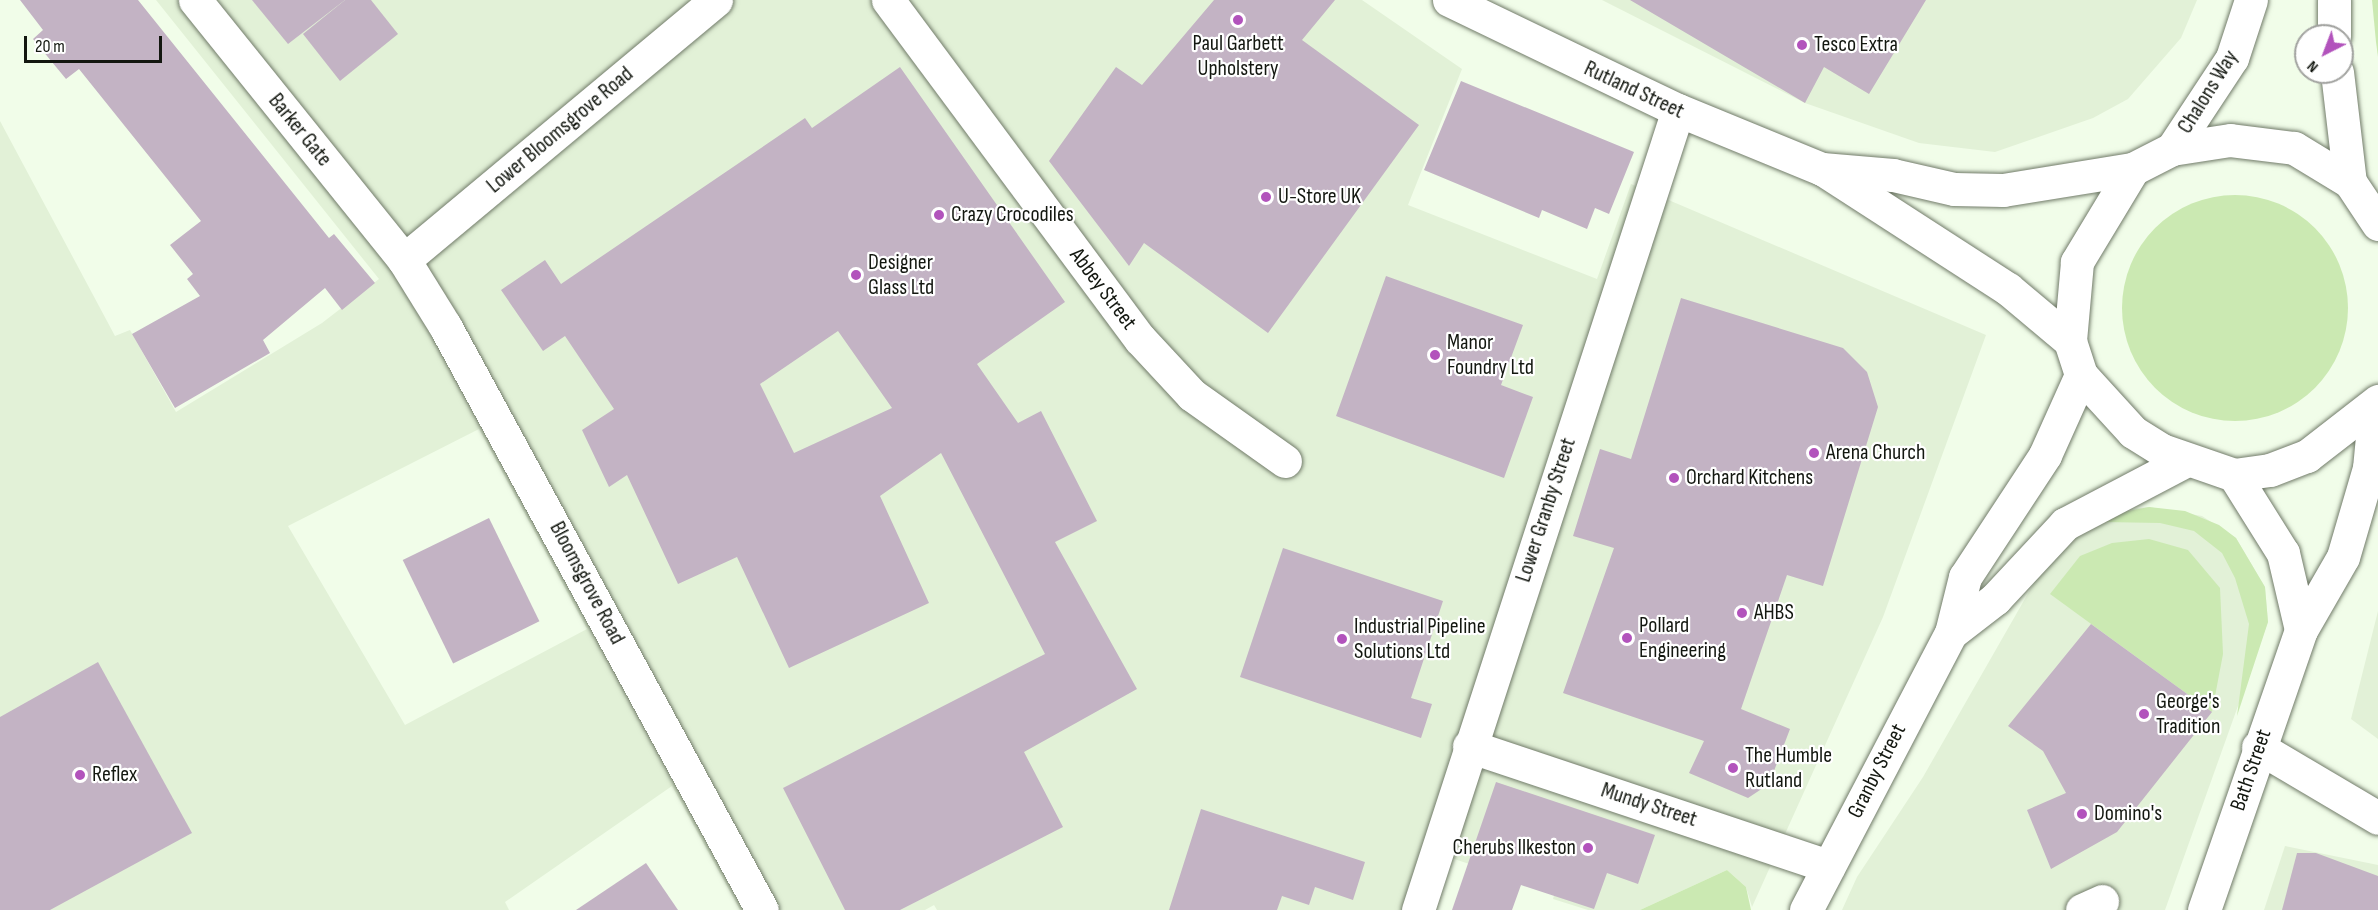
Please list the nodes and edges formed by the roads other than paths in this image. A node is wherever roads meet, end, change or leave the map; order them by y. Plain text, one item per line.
1 (195, 0) edge
2 (716, 0) edge
3 (888, 0) edge
4 (1449, 0) edge
5 (2251, 0) edge
6 (2334, 0) edge
7 (2334, 24) edge
8 (2338, 84) edge
9 (1677, 110) junction
10 (2172, 149) junction
11 (1822, 169) junction
12 (2133, 169) junction
13 (2350, 182) junction
14 (2378, 223) edge
15 (404, 260) junction
16 (2070, 341) junction
17 (2081, 375) junction
18 (2376, 404) edge
19 (2187, 460) junction
20 (1285, 461) dead end
21 (2234, 475) junction
22 (2301, 630) junction
23 (1951, 633) junction
24 (1469, 746) junction
25 (2258, 747) junction
26 (2378, 818) edge
27 (1828, 866) junction
28 (762, 910) edge
29 (1418, 910) edge
30 (1806, 910) edge
31 (2204, 910) edge

1 - 15 street, Barker Gate
2 - 15 street, Lower Bloomsgrove Road
3 - 20 street, Abbey Street
4 - 9 street, Rutland Street
5 - 10 street, Chalons Way
6 - 7 street
8 - 13 street
9 - 11 street, Rutland Street
9 - 24 street, Lower Granby Street
10 - 12 street
10 - 13 street
11 - 12 street, Rutland Street
11 - 16 street, Rutland Street
12 - 16 street
13 - 14 street
15 - 28 street, Bloomsgrove Road
16 - 17 street
17 - 19 street
17 - 23 street, Granby Street
18 - 21 street
18 - 22 street, Bath Street
19 - 21 street
19 - 23 street, Granby Street
21 - 22 street
22 - 25 street, Bath Street
23 - 27 street, Granby Street
24 - 27 street, Mundy Street
24 - 29 street, Lower Granby Street
25 - 26 street
25 - 31 street, Bath Street
27 - 30 street, Granby Street

